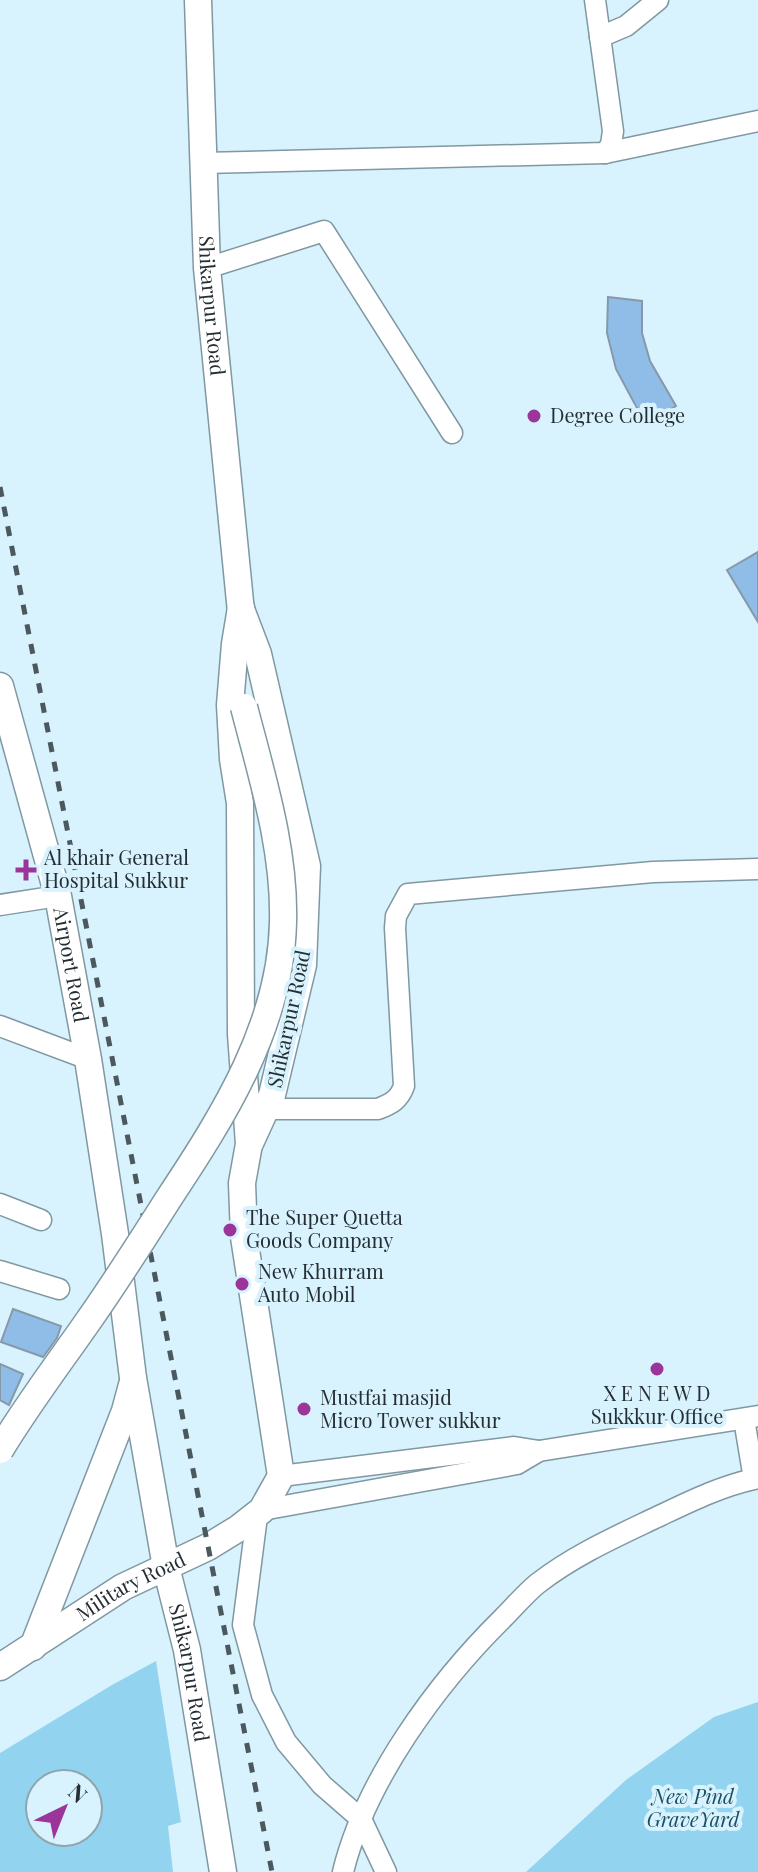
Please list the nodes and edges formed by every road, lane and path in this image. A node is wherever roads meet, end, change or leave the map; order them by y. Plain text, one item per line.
1 (198, 0) edge
2 (595, 0) edge
3 (658, 0) edge
4 (600, 37) junction
5 (758, 121) edge
6 (605, 153) junction
7 (204, 163) junction
8 (207, 268) junction
9 (452, 433) dead end
10 (241, 608) junction
11 (0, 686) edge
12 (6, 736) edge
13 (758, 869) edge
14 (58, 896) junction
15 (0, 905) edge
16 (0, 1026) edge
17 (88, 1059) junction
18 (267, 1109) junction
19 (249, 1144) junction
20 (0, 1204) edge
21 (41, 1220) dead end
22 (0, 1271) edge
23 (59, 1289) dead end
24 (133, 1378) junction
25 (140, 1411) junction
26 (751, 1418) edge
27 (0, 1450) edge
28 (539, 1451) junction
29 (281, 1476) junction
30 (259, 1513) junction
31 (166, 1567) junction
32 (59, 1630) junction
33 (33, 1647) junction
34 (0, 1667) edge
35 (361, 1819) junction
36 (223, 1872) edge
37 (343, 1872) edge
38 (386, 1872) edge

1 - 7 main road, Shikarpur Road
2 - 4 street
3 - 4 street
4 - 6 street
5 - 6 street
6 - 7 street
7 - 8 main road, Shikarpur Road
8 - 9 street
8 - 10 main road, Shikarpur Road
10 - 18 main road, Shikarpur Road
10 - 19 main road, Shikarpur Road
10 - 27 main road, bridge
11 - 12 main road, Airport Road
12 - 14 main road, Airport Road
13 - 18 street
14 - 15 street
14 - 17 main road, Airport Road
16 - 17 street
17 - 24 main road, Airport Road
18 - 19 main road, Shikarpur Road
19 - 29 main road, Shikarpur Road
20 - 21 street
22 - 23 street
24 - 25 main road, Shikarpur Road
24 - 33 main road
25 - 31 main road, Shikarpur Road
25 - 32 main road
26 - 28 street
26 - 35 street
28 - 29 street
28 - 30 street
29 - 30 main road
30 - 31 main road, Military Road
30 - 35 street
31 - 32 main road, Military Road
31 - 36 main road, Shikarpur Road
32 - 33 main road, Military Road
33 - 34 main road, Military Road
35 - 37 street
35 - 38 street

